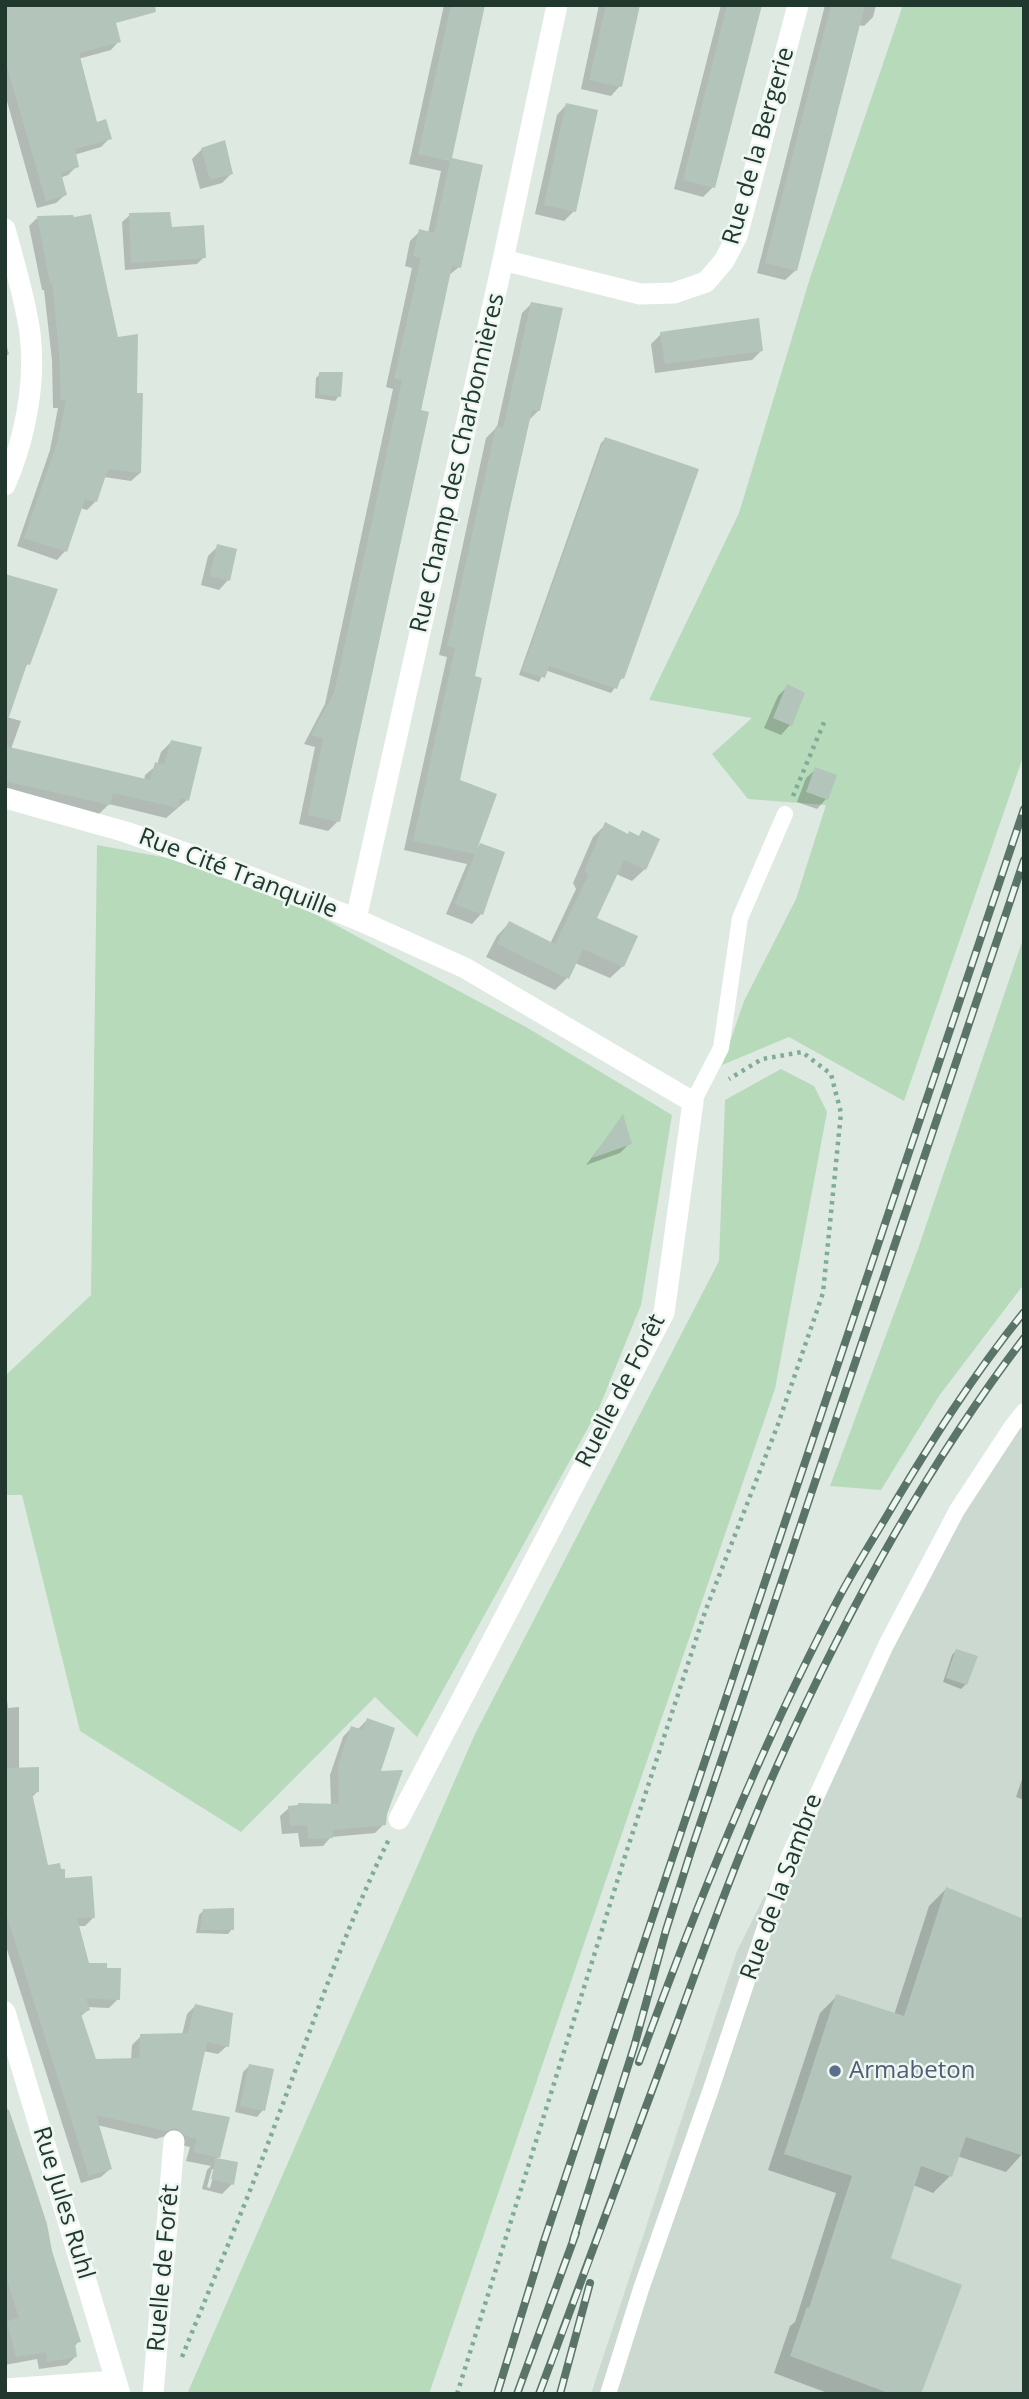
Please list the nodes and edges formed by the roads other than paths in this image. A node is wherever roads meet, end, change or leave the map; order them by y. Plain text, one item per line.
1 (557, 5) edge
2 (798, 5) edge
3 (5, 229) edge
4 (503, 260) junction
5 (5, 485) edge
6 (5, 797) edge
7 (785, 814) road end
8 (356, 919) junction
9 (693, 1102) junction
10 (1024, 1411) edge
11 (399, 1819) road end
12 (5, 2012) edge
13 (174, 2141) dead end
14 (118, 2387) edge
15 (5, 2389) edge
16 (153, 2394) edge
17 (608, 2394) edge

1 - 4 street, Rue Champ des Charbonnières
2 - 4 street, Rue de la Bergerie
3 - 5 street
4 - 8 street, Rue Champ des Charbonnières
6 - 8 street, Rue Cité Tranquille
7 - 9 lane
8 - 9 street, Rue Cité Tranquille
9 - 11 street, Ruelle de Forêt
10 - 17 lane, Rue de la Sambre
12 - 14 street, Rue Jules Ruhl
13 - 16 street, Ruelle de Forêt
14 - 15 street

